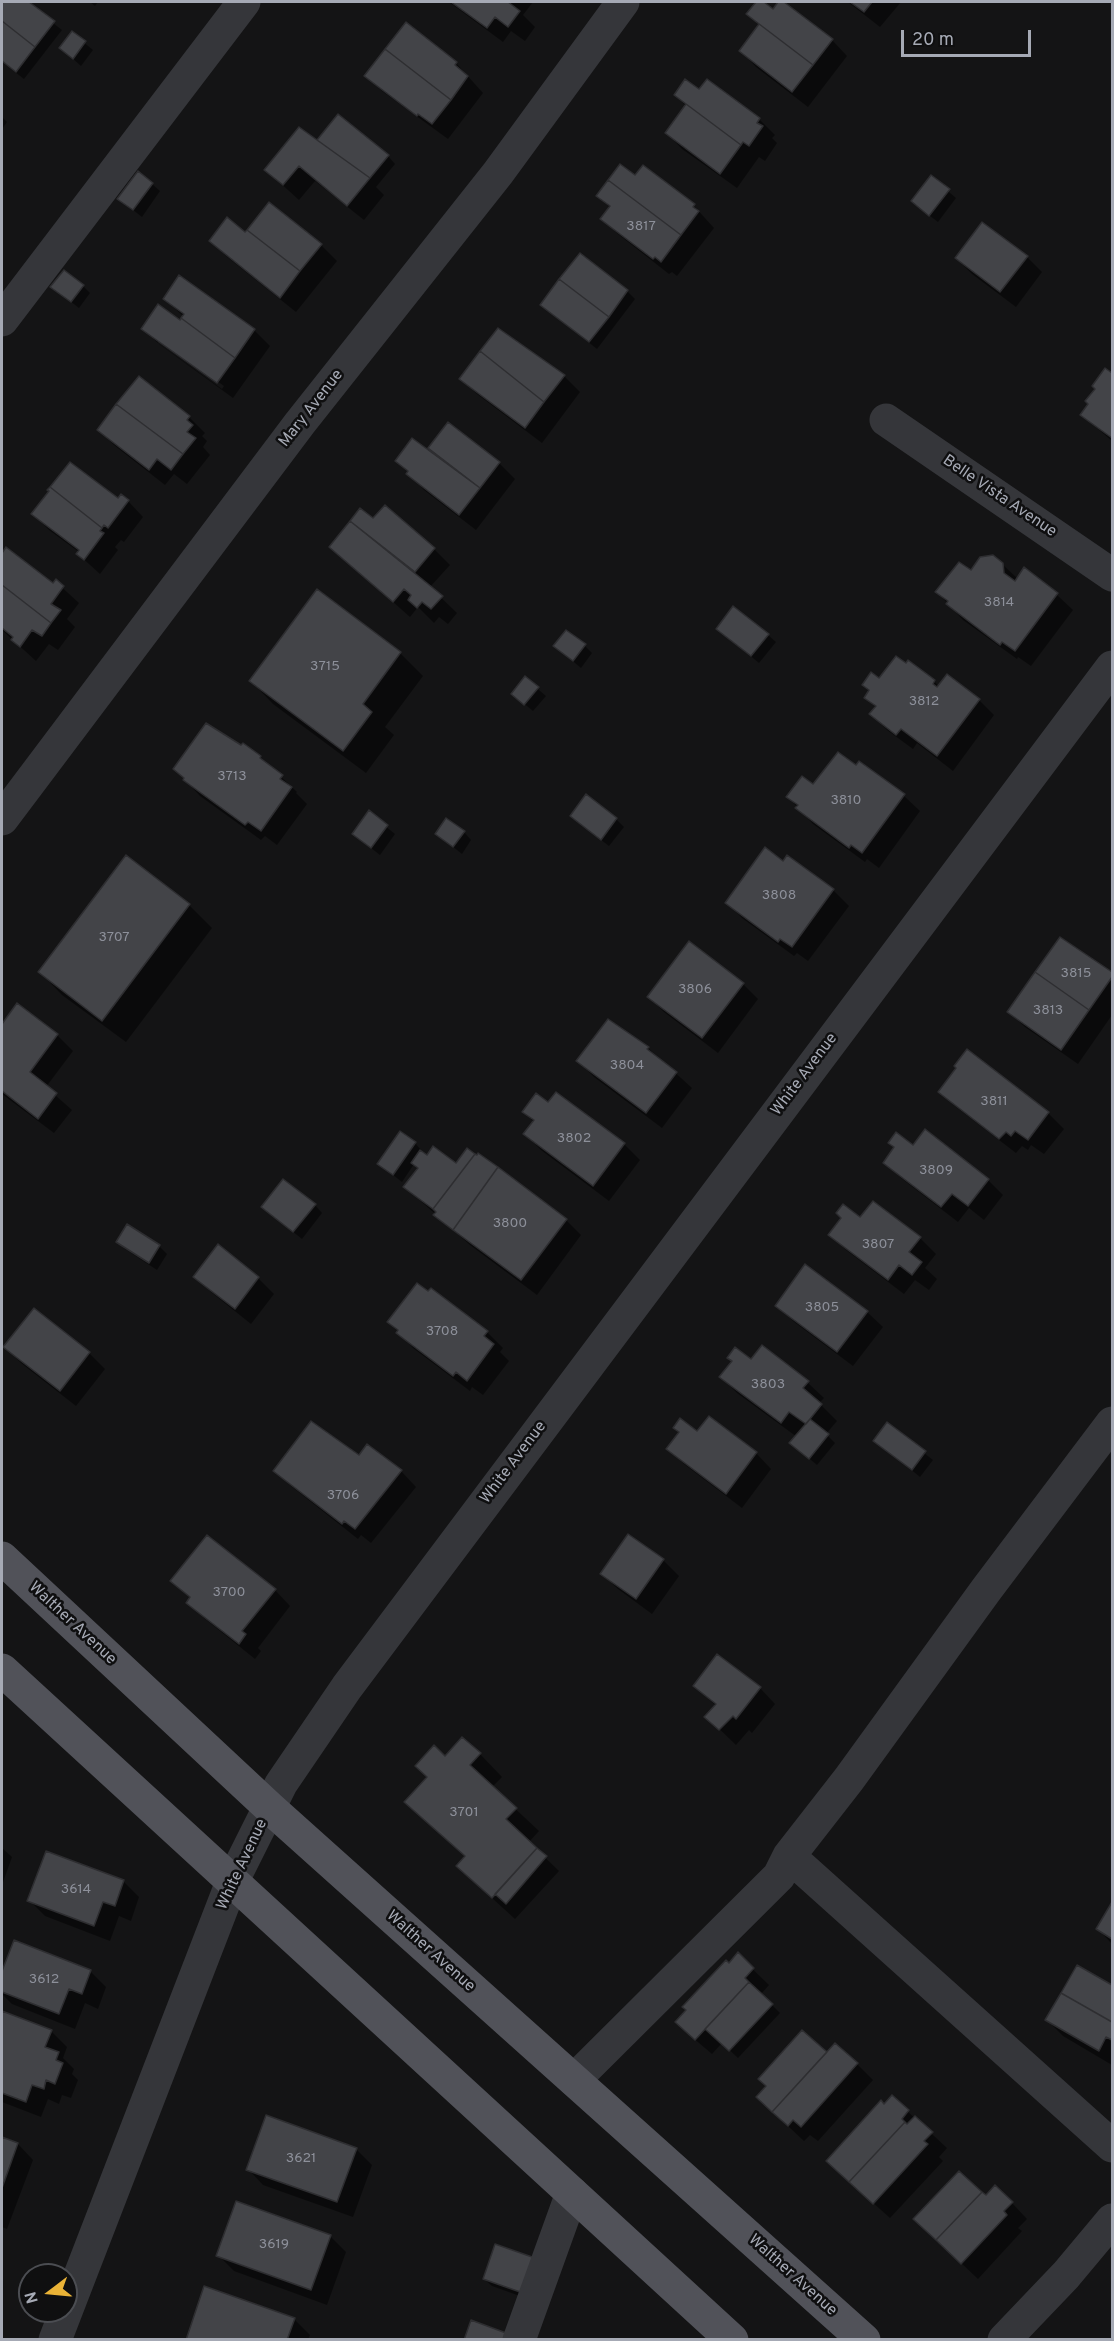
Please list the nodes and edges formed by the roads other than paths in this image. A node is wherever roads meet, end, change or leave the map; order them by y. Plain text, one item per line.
1 (244, 2) edge
2 (623, 2) edge
3 (2, 320) edge
4 (886, 420) dead end
5 (1113, 575) edge
6 (1113, 667) edge
7 (2, 819) edge
8 (1113, 1423) edge
9 (2, 1558) edge
10 (2, 1670) edge
11 (270, 1808) junction
12 (789, 1856) junction
13 (232, 1882) junction
14 (574, 2080) junction
15 (1113, 2146) edge
16 (572, 2193) junction
17 (1113, 2220) edge
18 (56, 2340) edge
19 (519, 2340) edge
20 (732, 2340) edge
21 (864, 2340) edge
22 (1004, 2340) edge

1 - 3 street
2 - 7 street, Mary Avenue
4 - 5 street, Belle Vista Avenue
6 - 11 street, White Avenue
8 - 12 street
9 - 11 main road, Walther Avenue
10 - 13 main road
11 - 13 street, White Avenue
11 - 14 main road, Walther Avenue
12 - 14 street
12 - 15 street
13 - 16 main road
13 - 18 street, White Avenue
14 - 21 main road, Walther Avenue
16 - 19 street
16 - 20 main road
17 - 22 street

